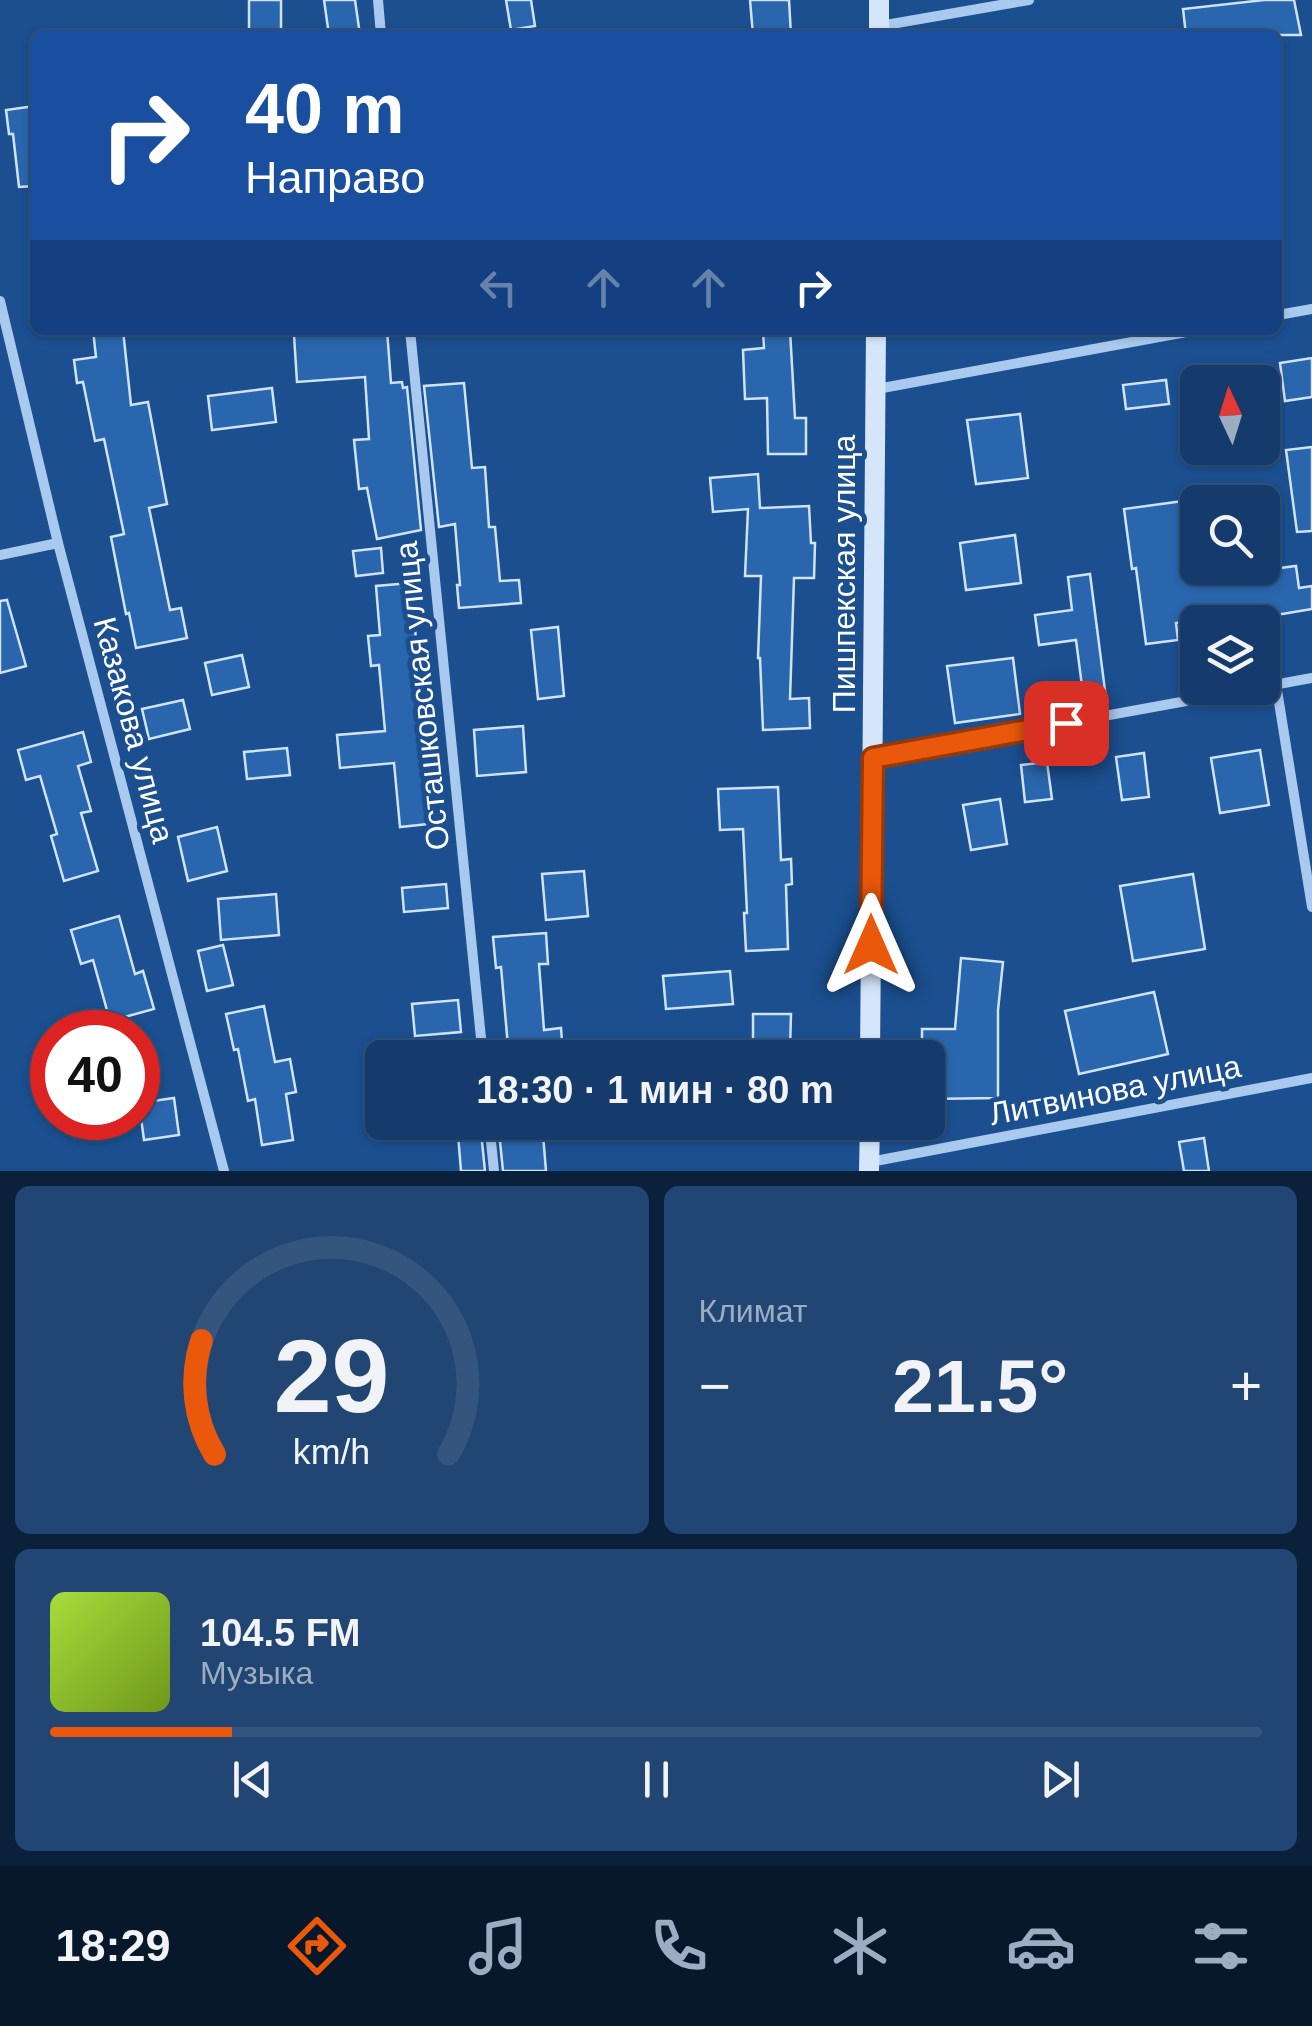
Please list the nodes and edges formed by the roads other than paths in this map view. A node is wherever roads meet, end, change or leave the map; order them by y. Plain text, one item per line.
1 (378, 0) edge
2 (879, 0) edge
3 (1029, 0) edge
4 (381, 30) edge
5 (879, 30) edge
6 (884, 30) edge
7 (0, 301) edge
8 (1312, 309) edge
9 (1282, 314) edge
10 (411, 335) edge
11 (876, 335) edge
12 (1171, 335) edge
13 (876, 389) junction
14 (58, 543) junction
15 (0, 554) edge
16 (1312, 678) edge
17 (1280, 683) edge
18 (1180, 702) edge
19 (1279, 705) edge
20 (873, 758) junction
21 (1312, 907) edge
22 (481, 1040) edge
23 (870, 1040) edge
24 (1312, 1078) edge
25 (491, 1140) edge
26 (870, 1140) edge
27 (869, 1166) edge
28 (224, 1171) edge
29 (494, 1171) edge

1 - 4 street
2 - 5 street
3 - 6 street
7 - 14 street, Казакова улица
8 - 9 street
10 - 22 street, Осташковская улица
11 - 13 street, Пишпекская улица
12 - 13 street
13 - 20 street, Пишпекская улица
14 - 15 street
14 - 28 street, Казакова улица
16 - 17 street
18 - 20 street
19 - 21 street
20 - 23 street, Пишпекская улица
24 - 27 street, Литвинова улица
25 - 29 street
26 - 27 street

